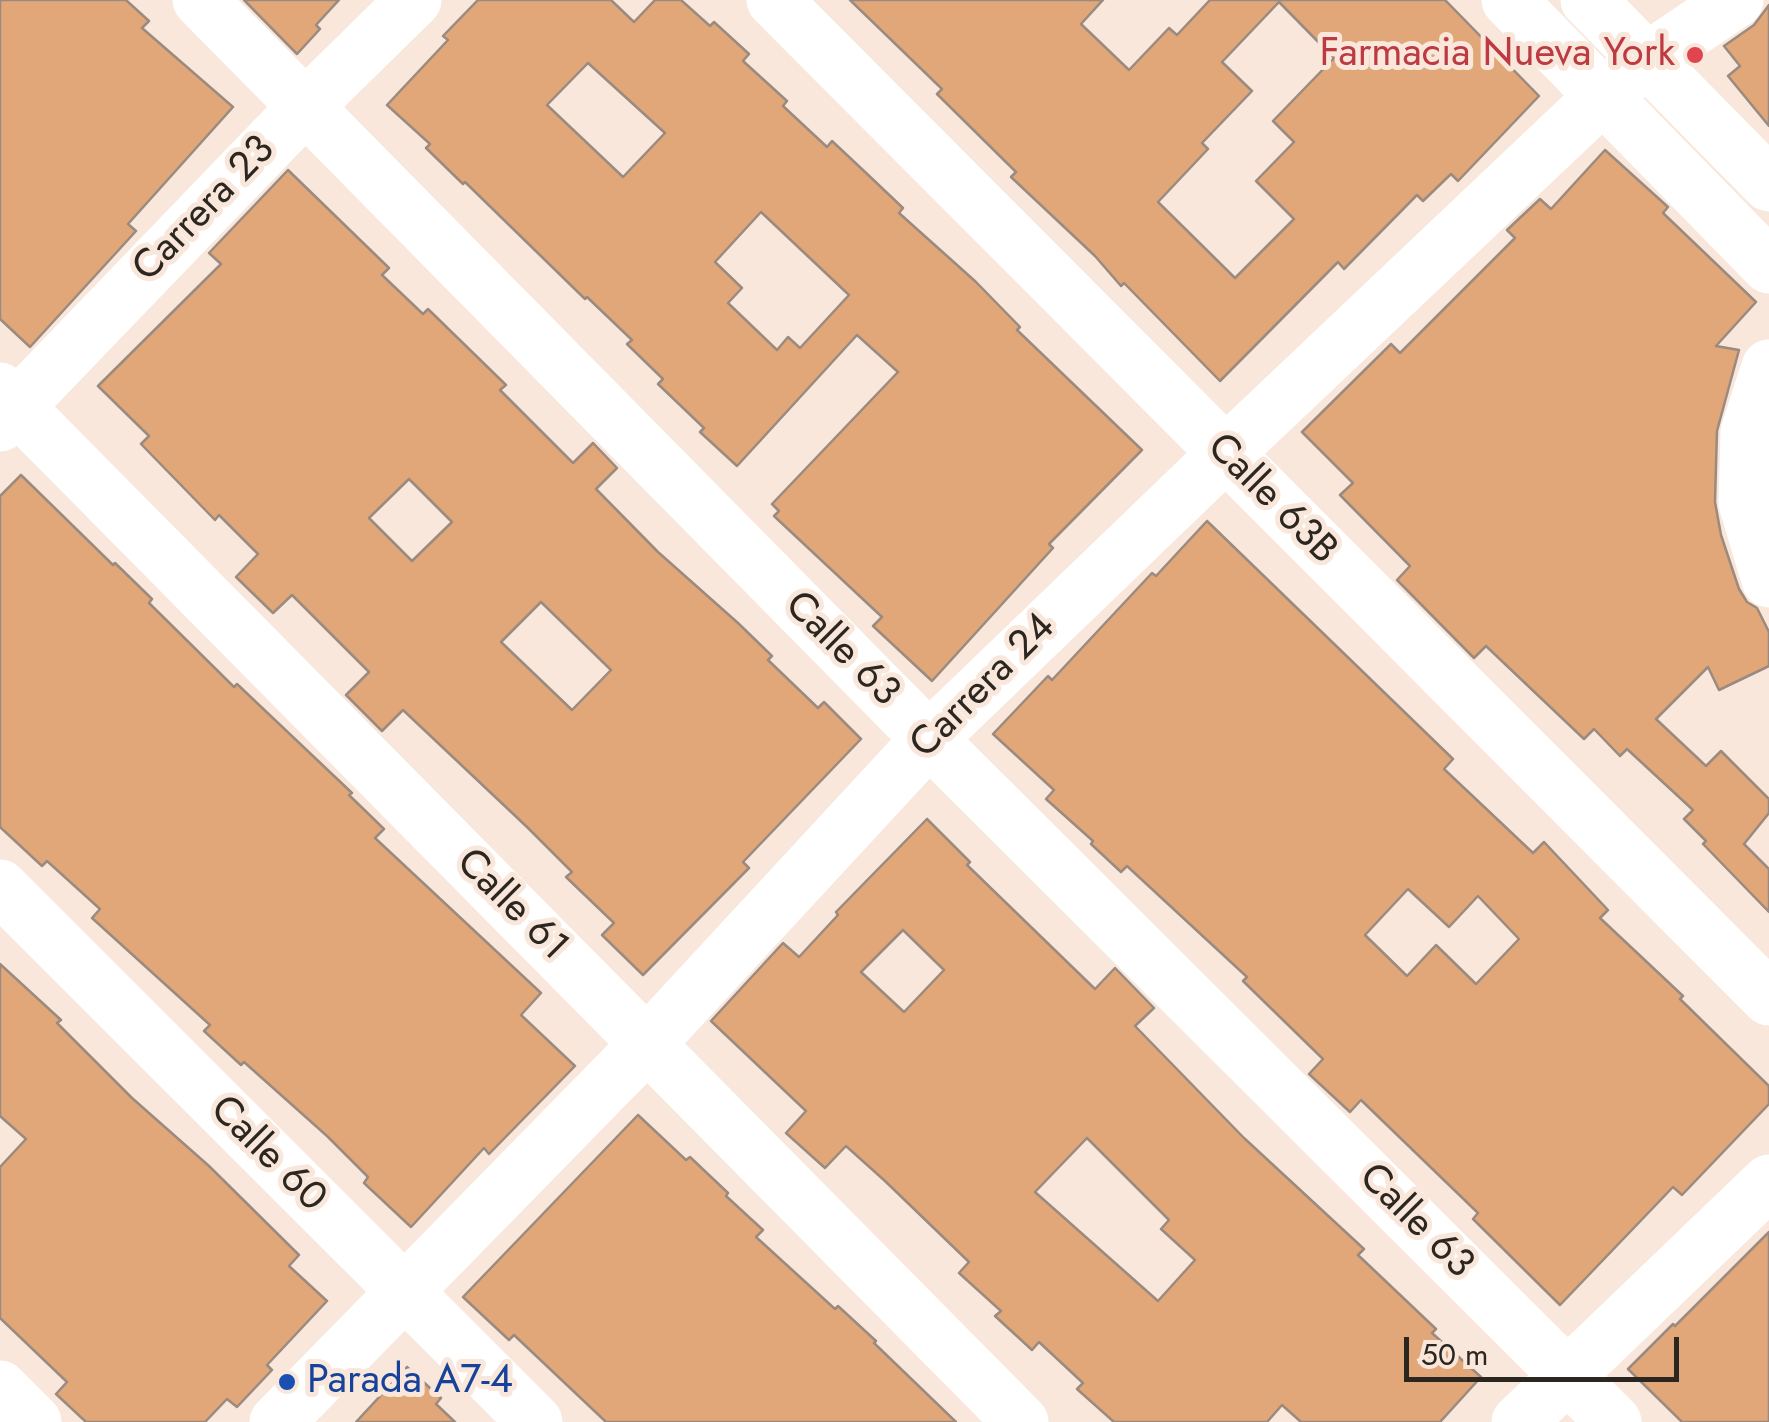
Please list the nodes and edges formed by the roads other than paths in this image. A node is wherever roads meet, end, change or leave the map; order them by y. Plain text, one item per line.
1 (200, 0) edge
2 (414, 0) edge
3 (774, 0) edge
4 (1508, 0) edge
5 (1588, 0) edge
6 (1736, 0) edge
7 (1648, 60) junction
8 (1603, 96) junction
9 (305, 107) junction
10 (1769, 184) edge
11 (1769, 266) edge
12 (1769, 367) edge
13 (5, 407) edge
14 (1224, 454) junction
15 (1769, 580) edge
16 (929, 739) junction
17 (0, 887) edge
18 (1769, 998) edge
19 (647, 1044) junction
20 (1769, 1182) edge
21 (404, 1292) junction
22 (1569, 1375) junction
23 (0, 1388) edge
24 (34, 1422) edge
25 (276, 1422) edge
26 (536, 1422) edge
27 (1021, 1422) edge
28 (1520, 1422) edge
29 (1614, 1422) edge

1 - 9 street, Calle 63
2 - 9 street, Carrera 23
3 - 14 street, Calle 63B
4 - 8 street
5 - 7 street
6 - 7 street, Carrera 24
7 - 8 street, Carrera 24
7 - 10 street
8 - 11 street
8 - 14 street, Carrera 24
9 - 13 street, Carrera 23
9 - 16 street, Calle 63
12 - 15 street
13 - 19 street, Calle 61
14 - 16 street, Carrera 24
14 - 18 street, Calle 63B
16 - 19 street, Carrera 24
16 - 22 street, Calle 63
17 - 21 street, Calle 60
19 - 21 street, Carrera 24
19 - 27 street, Calle 61
20 - 22 street
21 - 25 street, Carrera 24
21 - 26 street, Calle 60
22 - 28 street
22 - 29 street, Calle 63
23 - 24 street

